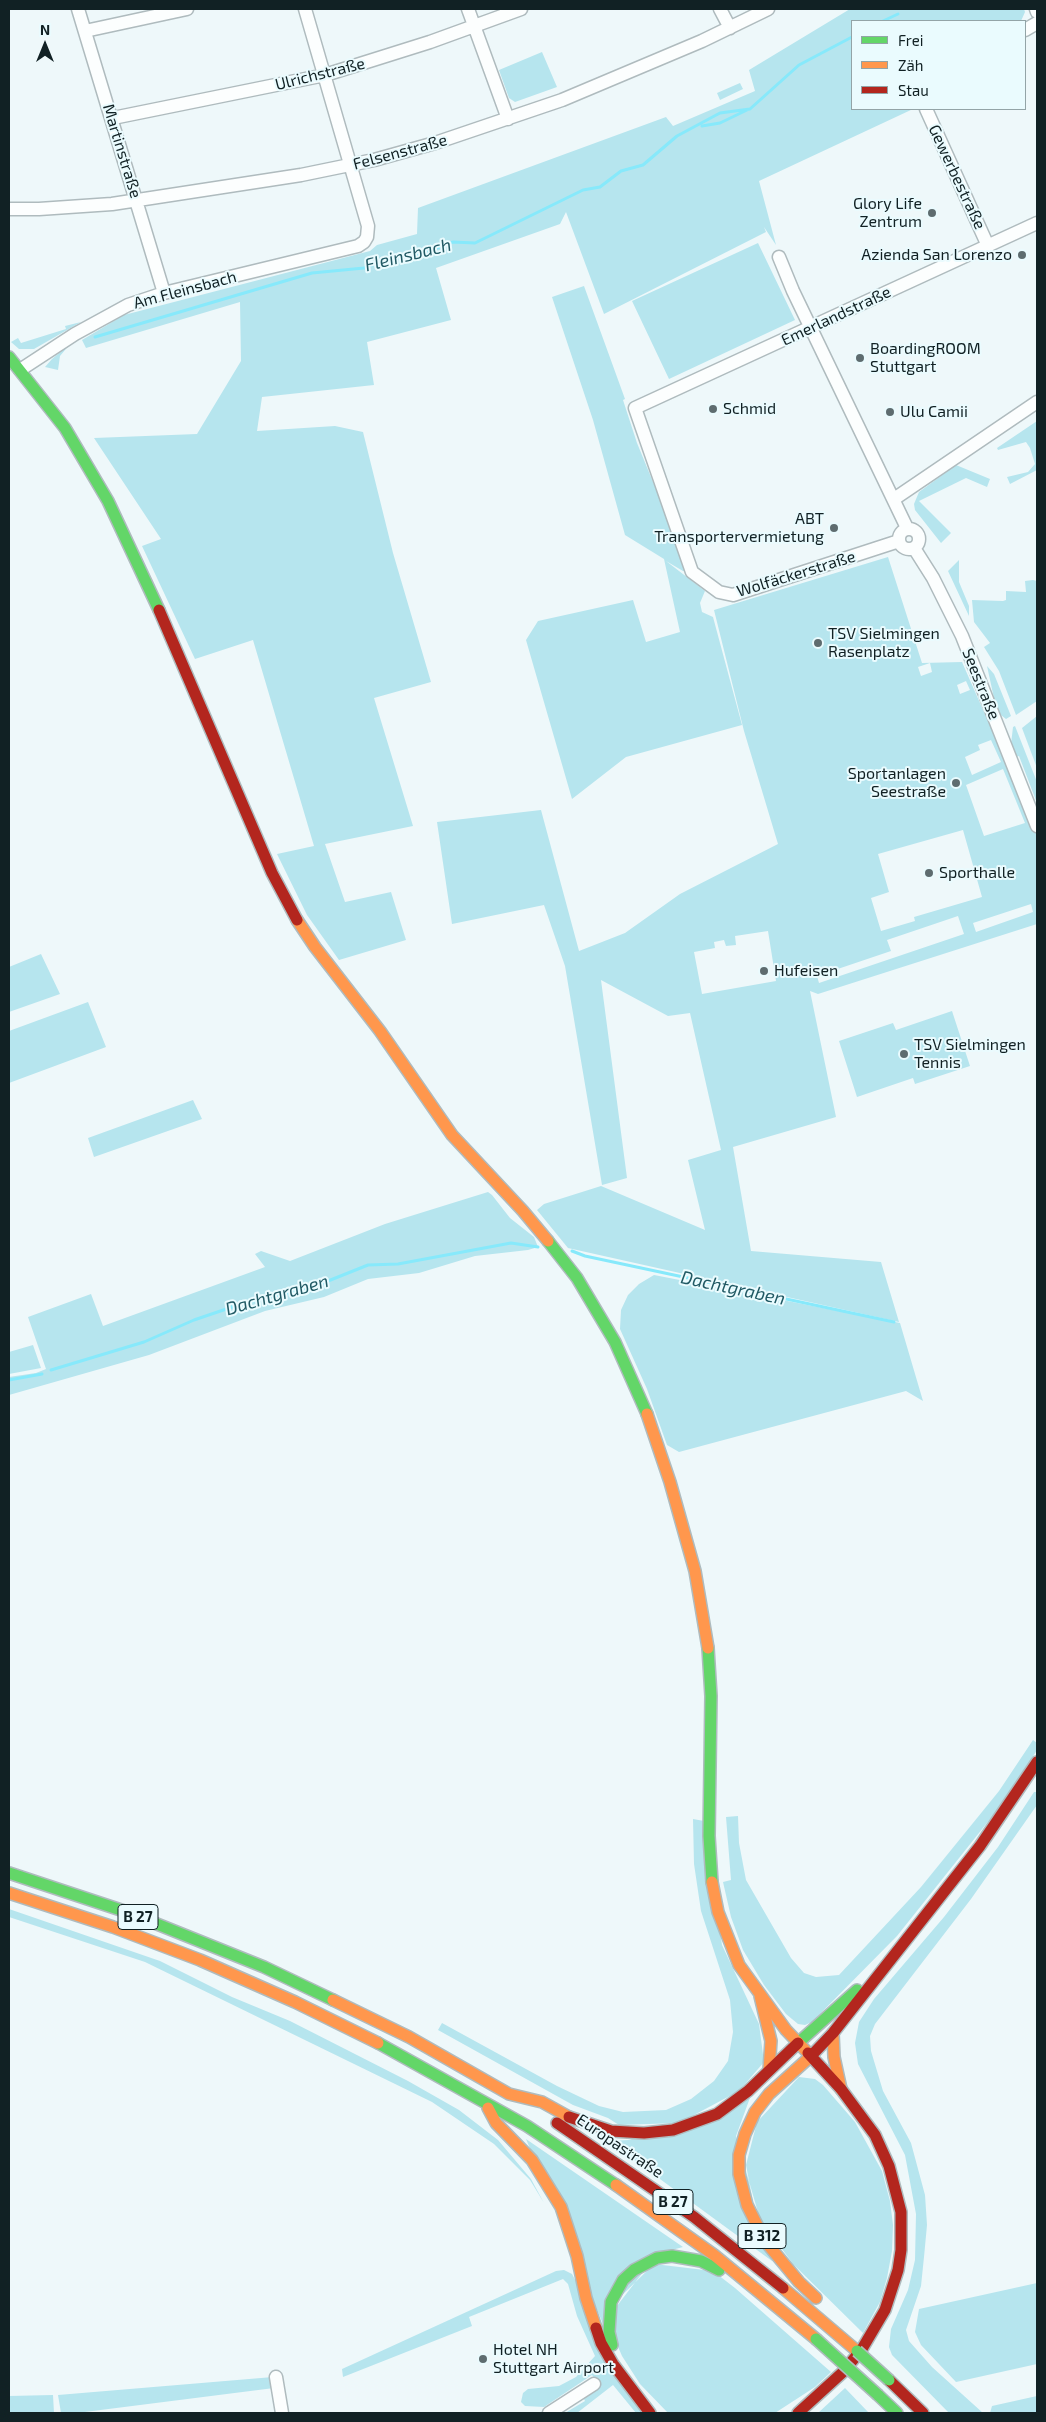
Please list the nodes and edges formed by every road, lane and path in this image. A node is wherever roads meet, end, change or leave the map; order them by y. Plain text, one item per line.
1 (78, 9) edge
2 (187, 9) edge
3 (305, 9) edge
4 (468, 9) edge
5 (522, 9) edge
6 (720, 9) edge
7 (768, 9) edge
8 (1037, 23) edge
9 (474, 26) junction
10 (730, 28) junction
11 (1026, 29) edge
12 (86, 31) junction
13 (325, 75) junction
14 (926, 110) edge
15 (113, 118) junction
16 (508, 118) junction
17 (351, 166) junction
18 (137, 200) junction
19 (9, 209) edge
20 (1037, 223) edge
21 (988, 246) junction
22 (779, 257) dead end
23 (164, 293) junction
24 (811, 327) junction
25 (9, 357) edge
26 (20, 370) junction
27 (9, 377) edge
28 (1037, 402) edge
29 (635, 408) joint
30 (894, 499) junction
31 (907, 528) junction
32 (899, 541) junction
33 (914, 548) junction
34 (1037, 826) edge
35 (1037, 1762) edge
36 (9, 1873) edge
37 (9, 1893) edge
38 (876, 1976) junction
39 (760, 1996) junction
40 (833, 2033) junction
41 (798, 2043) junction
42 (810, 2056) junction
43 (769, 2070) junction
44 (841, 2089) junction
45 (509, 2094) junction
46 (483, 2100) junction
47 (737, 2273) junction
48 (827, 2324) junction
49 (276, 2377) dead end
50 (594, 2384) dead end
51 (282, 2413) edge
52 (548, 2413) edge
53 (650, 2413) edge
54 (662, 2413) edge
55 (798, 2413) edge
56 (897, 2413) edge
57 (923, 2413) edge

1 - 12 street, Martinstraße
2 - 12 street
3 - 13 street
4 - 9 street
5 - 9 street, Ulrichstraße
6 - 10 street
7 - 10 street, Felsenstraße
8 - 11 street
9 - 13 street, Ulrichstraße
9 - 16 street
10 - 16 street, Felsenstraße
12 - 15 street, Martinstraße
13 - 15 street, Ulrichstraße
13 - 17 street
14 - 21 street, Gewerbestraße
15 - 18 street, Martinstraße
16 - 17 street, Felsenstraße
17 - 18 street, Felsenstraße
17 - 23 street, Am Fleinsbach
18 - 19 street, Felsenstraße
18 - 23 street, Martinstraße
20 - 21 street, Emerlandstraße
21 - 24 street, Emerlandstraße
22 - 24 street, Seestraße
23 - 26 street, Am Fleinsbach
24 - 29 street, Emerlandstraße
24 - 30 street, Seestraße
25 - 26 main road
26 - 27 main road
26 - 39 main road
28 - 30 street
29 - 32 street, Wolfäckerstraße
30 - 31 street, Seestraße
31 - 32 street
31 - 33 street, Seestraße
32 - 33 street
33 - 34 street, Seestraße
35 - 38 main road
36 - 45 main road, B 27
37 - 46 main road, B 27
38 - 40 main road
38 - 41 main road
39 - 41 main road
39 - 43 main road
40 - 42 main road
40 - 44 main road
41 - 42 main road
41 - 43 main road
42 - 44 main road
42 - 48 main road, B 312
43 - 45 main road
44 - 55 main road
45 - 48 main road, Europastraße / B 27
46 - 47 main road, B 27
46 - 53 main road
47 - 54 main road, B 27
47 - 56 main road, B 27, bridge
48 - 57 main road, B 27, bridge
49 - 51 street
50 - 52 street

